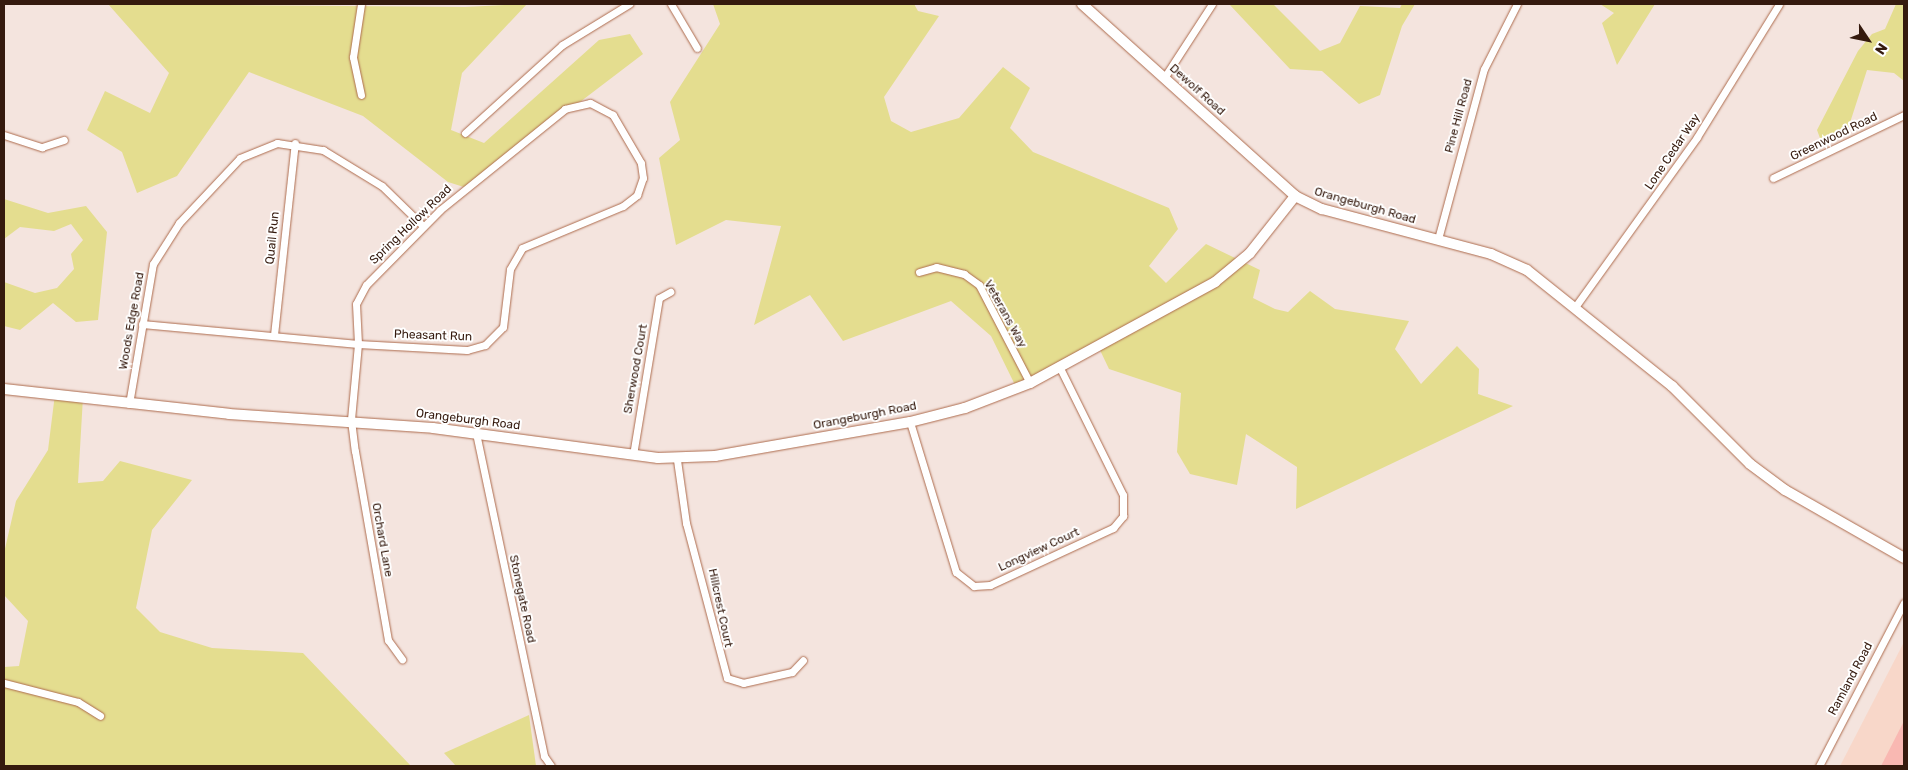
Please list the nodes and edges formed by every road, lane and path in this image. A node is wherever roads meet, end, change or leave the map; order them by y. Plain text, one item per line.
1 (362, 4) edge
2 (629, 4) edge
3 (672, 4) edge
4 (1082, 4) edge
5 (1212, 4) edge
6 (1517, 4) edge
7 (1779, 4) edge
8 (697, 48) dead end
9 (1164, 78) junction
10 (361, 95) dead end
11 (1904, 115) edge
12 (465, 133) dead end
13 (4, 135) edge
14 (627, 139) joint
15 (64, 140) dead end
16 (295, 143) junction
17 (1773, 178) dead end
18 (1295, 196) junction
19 (423, 226) junction
20 (1438, 239) junction
21 (919, 272) dead end
22 (670, 292) dead end
23 (1575, 307) junction
24 (142, 324) junction
25 (274, 335) junction
26 (358, 344) junction
27 (1060, 368) junction
28 (1030, 383) junction
29 (4, 388) edge
30 (129, 404) junction
31 (351, 420) junction
32 (910, 422) junction
33 (476, 434) junction
34 (633, 455) junction
35 (677, 460) junction
36 (1904, 558) edge
37 (1904, 603) edge
38 (402, 659) dead end
39 (802, 660) dead end
40 (4, 683) edge
41 (100, 716) dead end
42 (551, 766) edge
43 (1818, 766) edge

1 - 10 street
2 - 12 street
3 - 8 street
4 - 9 street, Dewolf Road
5 - 9 street
6 - 20 street, Pine Hill Road
7 - 23 street, Lone Cedar Way
9 - 18 street, Dewolf Road
11 - 17 street, Greenwood Road
13 - 15 street
14 - 19 street, Spring Hollow Road
14 - 26 street, Pheasant Run
16 - 19 street, Woods Edge Road
16 - 24 street, Woods Edge Road
16 - 25 street, Quail Run
18 - 20 street, Orangeburgh Road
18 - 27 street, Orangeburgh Road
19 - 26 street, Spring Hollow Road
20 - 23 street, Orangeburgh Road
21 - 28 street, Veterans Way
22 - 34 street, Sherwood Court
23 - 36 street, Orangeburgh Road
24 - 25 street, Pheasant Run
24 - 30 street, Woods Edge Road
25 - 26 street, Pheasant Run
26 - 31 street, Spring Hollow Road
27 - 28 street, Orangeburgh Road
27 - 32 street, Longview Court
28 - 32 street, Orangeburgh Road
29 - 30 street, Orangeburgh Road
30 - 31 street, Orangeburgh Road
31 - 33 street, Orangeburgh Road
31 - 38 street, Orchard Lane
32 - 35 street, Orangeburgh Road
33 - 34 street, Orangeburgh Road
33 - 42 street, Stonegate Road
34 - 35 street, Orangeburgh Road
35 - 39 street, Hillcrest Court
37 - 43 street, Ramland Road
40 - 41 street

